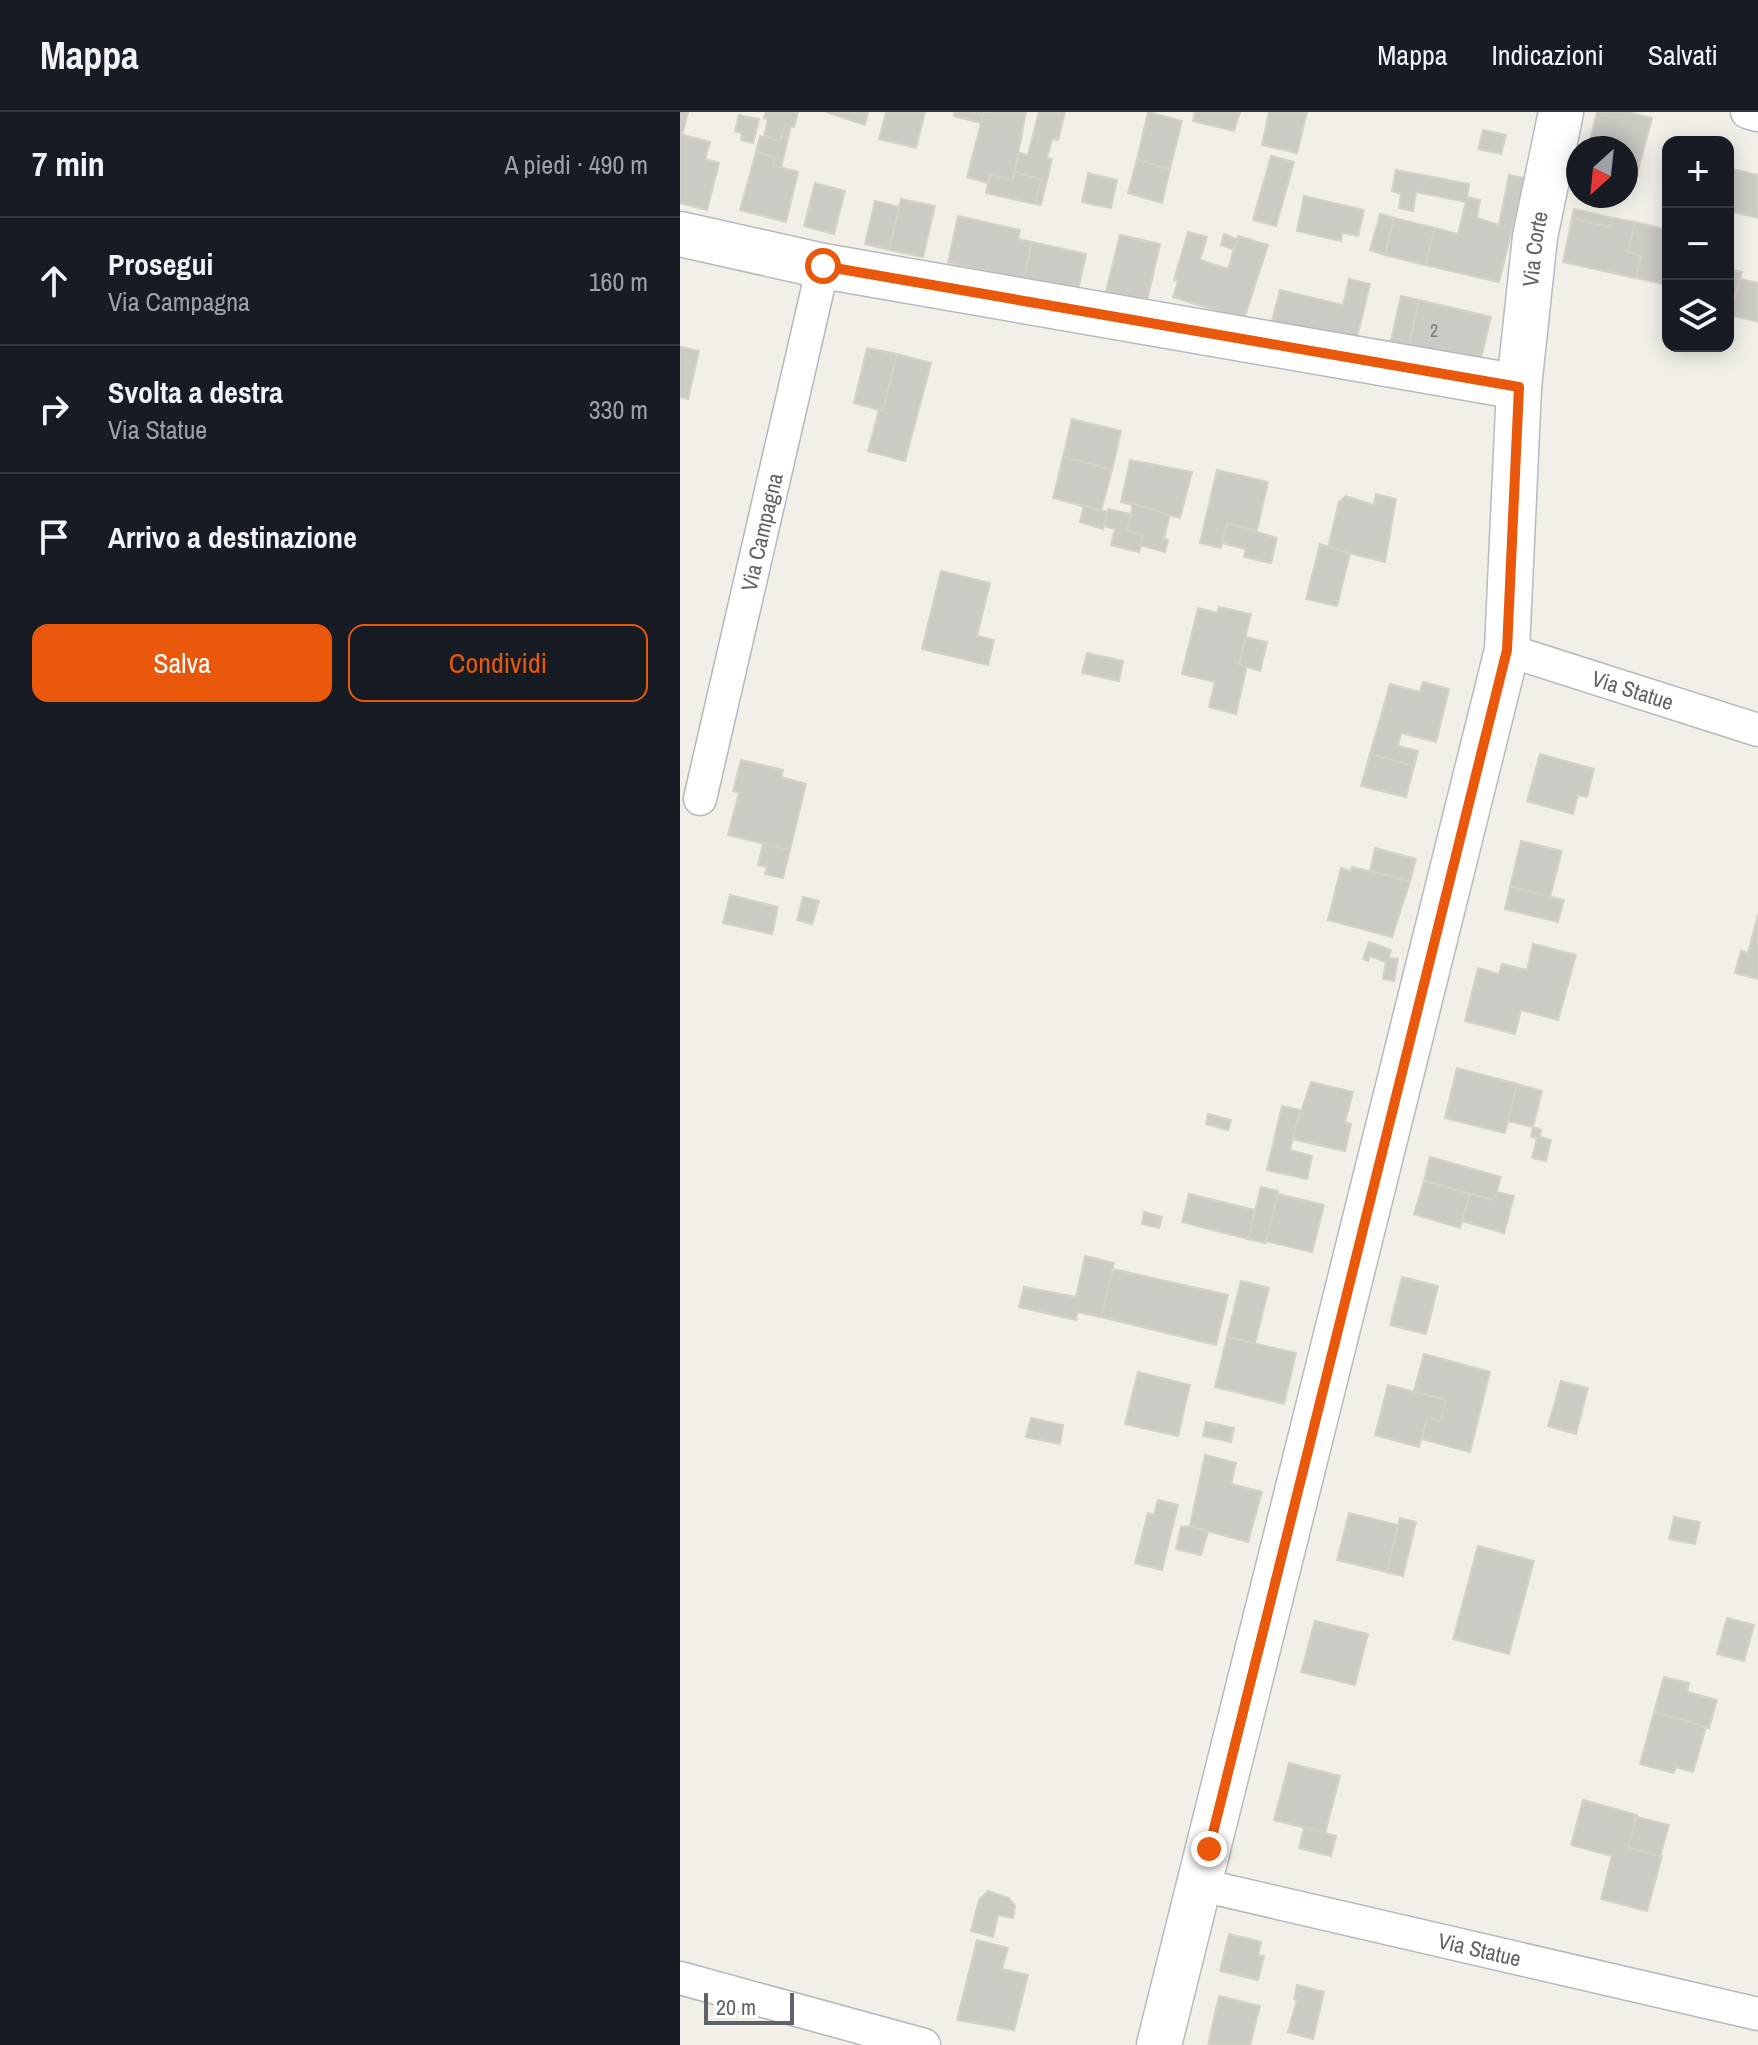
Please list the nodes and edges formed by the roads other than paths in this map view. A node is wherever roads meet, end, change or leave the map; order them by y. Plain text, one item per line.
1 (1561, 112) edge
2 (1747, 112) edge
3 (1758, 115) edge
4 (680, 234) edge
5 (823, 266) junction
6 (1519, 387) junction
7 (1507, 650) junction
8 (1758, 730) edge
9 (700, 799) dead end
10 (1201, 1885) junction
11 (680, 1978) edge
12 (1758, 2014) edge
13 (924, 2045) edge
14 (1159, 2045) edge

1 - 6 main road, Via Corte
2 - 3 street
4 - 5 main road
5 - 6 main road
5 - 9 street, Via Campagna
6 - 7 main road
7 - 8 street, Via Statue
7 - 10 main road
10 - 12 street, Via Statue
10 - 14 main road
11 - 13 street

